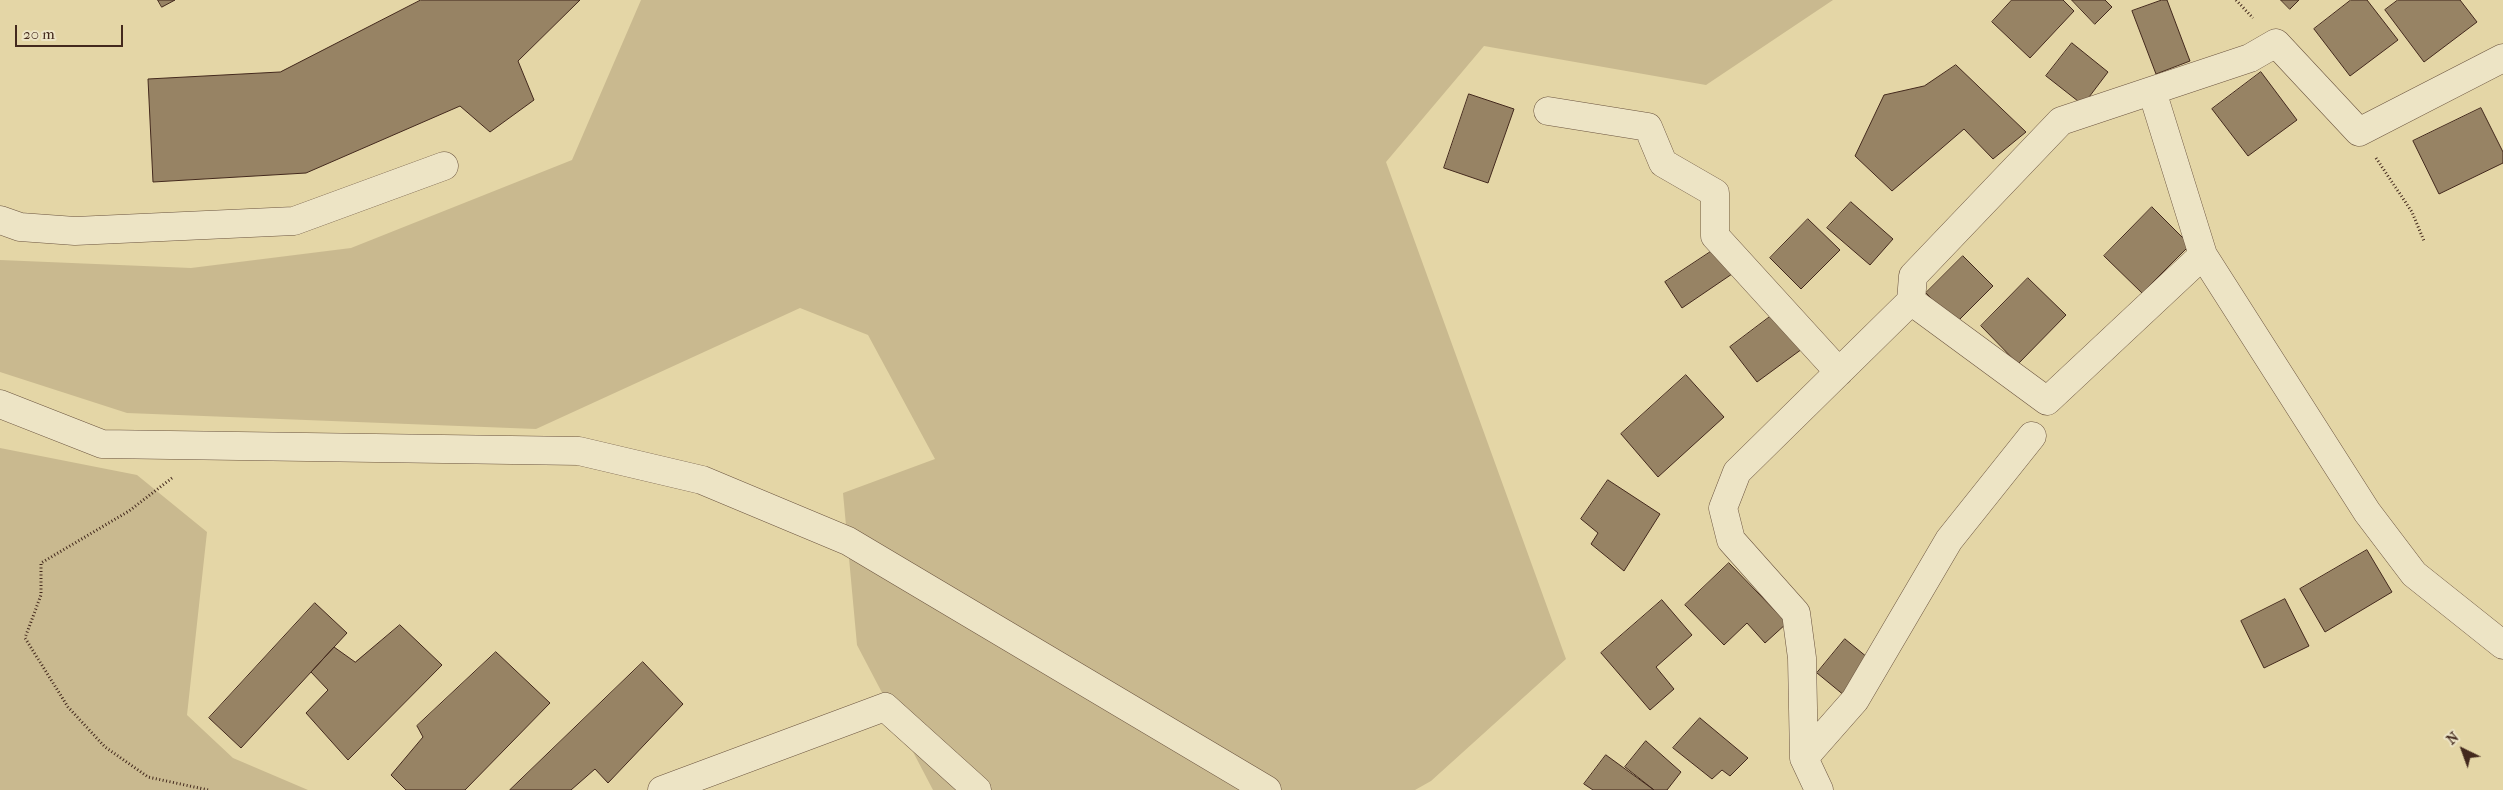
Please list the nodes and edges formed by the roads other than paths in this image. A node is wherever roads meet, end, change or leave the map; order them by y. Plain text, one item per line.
1 (2503, 58) edge
2 (2152, 90) junction
3 (1548, 111) dead end
4 (444, 166) dead end
5 (0, 220) edge
6 (2203, 255) junction
7 (1911, 301) junction
8 (1839, 372) junction
9 (0, 404) edge
10 (2032, 436) dead end
11 (2503, 645) edge
12 (1804, 758) junction
13 (662, 790) edge
14 (977, 790) edge
15 (1267, 790) edge
16 (1819, 790) edge

1 - 2 street
2 - 6 street
2 - 7 street
3 - 8 street
4 - 5 street
6 - 7 street
6 - 11 street
7 - 8 street
8 - 12 street
9 - 15 street
10 - 12 street
12 - 16 street
13 - 14 street

